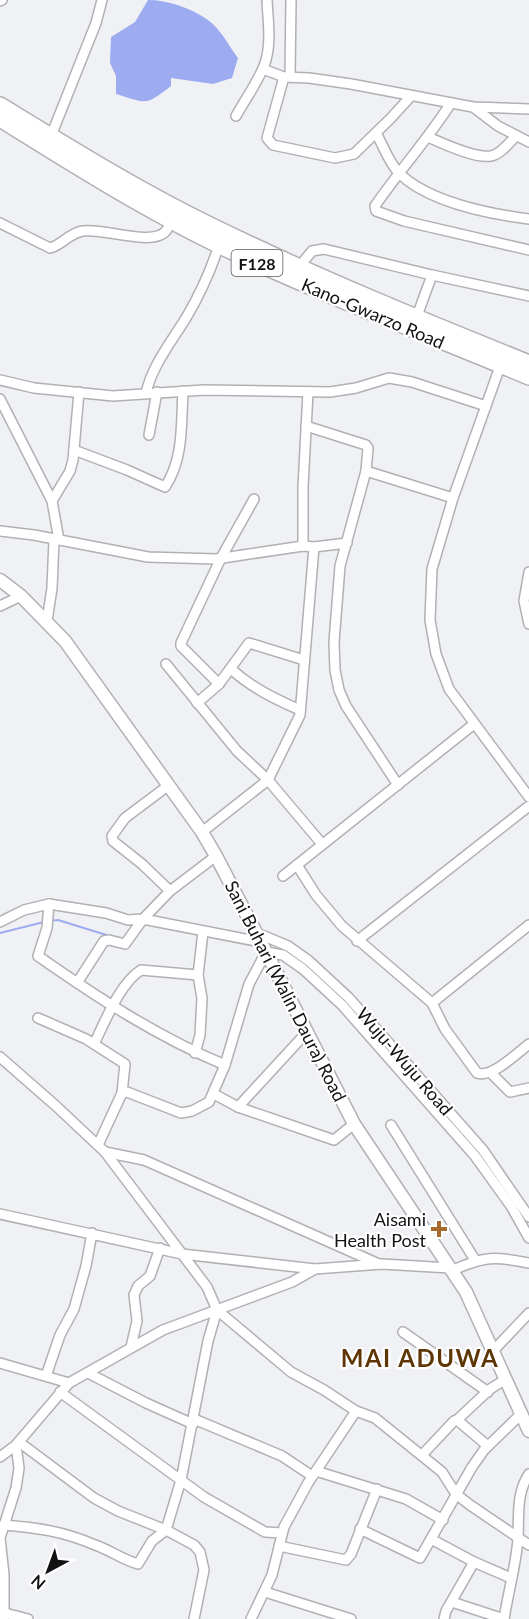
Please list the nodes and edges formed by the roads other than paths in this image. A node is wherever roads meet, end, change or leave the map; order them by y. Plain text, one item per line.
1 (102, 0) edge
2 (267, 0) edge
3 (291, 0) edge
4 (263, 69) junction
5 (287, 76) junction
6 (411, 96) junction
7 (451, 103) junction
8 (0, 105) edge
9 (473, 106) junction
10 (529, 109) edge
11 (236, 116) dead end
12 (0, 119) edge
13 (376, 133) junction
14 (51, 136) junction
15 (516, 136) junction
16 (428, 137) junction
17 (529, 142) edge
18 (399, 172) junction
19 (529, 219) edge
20 (171, 220) junction
21 (0, 222) edge
22 (219, 245) junction
23 (529, 250) edge
24 (299, 267) junction
25 (432, 275) junction
26 (529, 296) edge
27 (417, 316) junction
28 (502, 359) junction
29 (529, 363) edge
30 (529, 377) edge
31 (0, 380) edge
32 (183, 391) junction
33 (79, 392) junction
34 (157, 392) junction
35 (308, 392) junction
36 (146, 393) junction
37 (2, 402) edge
38 (486, 406) junction
39 (0, 416) edge
40 (306, 426) junction
41 (149, 435) dead end
42 (74, 450) junction
43 (366, 471) junction
44 (453, 498) junction
45 (254, 499) dead end
46 (52, 501) junction
47 (0, 531) edge
48 (56, 540) junction
49 (346, 543) junction
50 (303, 546) junction
51 (314, 547) junction
52 (221, 558) junction
53 (529, 572) edge
54 (0, 580) edge
55 (21, 596) junction
56 (0, 606) edge
57 (47, 621) junction
58 (529, 624) edge
59 (304, 660) junction
60 (166, 664) dead end
61 (231, 669) junction
62 (219, 684) junction
63 (197, 704) junction
64 (300, 710) junction
65 (474, 724) junction
66 (268, 780) junction
67 (169, 785) junction
68 (398, 785) junction
69 (529, 797) edge
70 (529, 806) edge
71 (202, 832) junction
72 (322, 844) junction
73 (216, 856) junction
74 (297, 865) junction
75 (283, 876) dead end
76 (170, 891) junction
77 (49, 909) junction
78 (143, 919) junction
79 (0, 922) edge
80 (529, 926) edge
81 (203, 932) junction
82 (357, 941) junction
83 (261, 942) junction
84 (198, 975) junction
85 (77, 983) junction
86 (432, 1003) junction
87 (113, 1006) junction
88 (38, 1018) dead end
89 (307, 1032) junction
90 (94, 1044) junction
91 (529, 1044) edge
92 (195, 1053) junction
93 (0, 1057) edge
94 (225, 1065) junction
95 (491, 1073) junction
96 (529, 1088) edge
97 (122, 1093) junction
98 (214, 1094) junction
99 (238, 1107) junction
100 (354, 1124) junction
101 (392, 1125) dead end
102 (101, 1149) junction
103 (0, 1214) edge
104 (529, 1216) edge
105 (92, 1233) junction
106 (529, 1238) edge
107 (160, 1248) junction
108 (182, 1254) junction
109 (475, 1260) junction
110 (529, 1263) edge
111 (382, 1264) junction
112 (315, 1269) junction
113 (451, 1269) junction
114 (217, 1310) junction
115 (529, 1313) edge
116 (403, 1332) dead end
117 (131, 1347) junction
118 (493, 1351) junction
119 (0, 1363) edge
120 (88, 1373) junction
121 (46, 1376) junction
122 (506, 1379) junction
123 (69, 1383) junction
124 (60, 1392) junction
125 (488, 1392) junction
126 (356, 1411) junction
127 (521, 1414) junction
128 (457, 1420) junction
129 (194, 1422) junction
130 (529, 1431) edge
131 (17, 1444) junction
132 (488, 1446) junction
133 (422, 1455) junction
134 (0, 1456) edge
135 (314, 1474) junction
136 (529, 1474) edge
137 (181, 1480) junction
138 (377, 1489) junction
139 (456, 1494) junction
140 (443, 1520) junction
141 (4, 1525) junction
142 (360, 1529) junction
143 (166, 1530) junction
144 (282, 1533) junction
145 (431, 1539) junction
146 (518, 1539) junction
147 (529, 1545) edge
148 (279, 1546) junction
149 (474, 1562) junction
150 (511, 1578) junction
151 (265, 1592) junction
152 (452, 1602) junction
153 (4, 1616) edge
154 (28, 1619) edge
155 (194, 1619) edge
156 (251, 1619) edge
157 (351, 1619) edge
158 (444, 1619) edge
159 (504, 1619) edge

1 - 14 street
2 - 4 street
3 - 5 street
4 - 5 street
4 - 11 street
5 - 6 street
5 - 13 street
6 - 7 street
6 - 13 street
7 - 9 street
7 - 16 street
8 - 14 main road, Kano-Gwarzo Road / F128
9 - 10 street
9 - 15 street
12 - 20 main road, Kano-Gwarzo Road / F128
13 - 18 street
14 - 24 main road, Kano-Gwarzo Road / F128
15 - 16 street
15 - 17 street
16 - 18 street
18 - 19 street
18 - 23 street
20 - 21 street
20 - 22 main road, Kano-Gwarzo Road / F128
22 - 28 main road, Kano-Gwarzo Road / F128
22 - 36 street
24 - 25 street
24 - 27 main road, Kano-Gwarzo Road / F128
25 - 26 street
25 - 27 street
27 - 28 main road, Kano-Gwarzo Road / F128
28 - 29 main road, Kano-Gwarzo Road / F128
28 - 30 main road, Kano-Gwarzo Road / F128
28 - 38 street
31 - 33 street
32 - 34 street
32 - 35 street
32 - 42 street
33 - 36 street
33 - 42 street
34 - 36 street
34 - 41 street
35 - 38 street
35 - 40 street
37 - 39 street
37 - 46 street
38 - 44 street
40 - 43 street
40 - 50 street
42 - 46 street
43 - 44 street
43 - 49 street
44 - 65 street
45 - 52 street
46 - 48 street
47 - 48 street
48 - 52 street
48 - 57 street
49 - 51 street
49 - 68 street
50 - 51 street
50 - 52 street
51 - 59 street
52 - 62 street
53 - 58 street
54 - 55 street, Sani Buhari (Walin Daura) Road
55 - 56 street
55 - 57 street, Sani Buhari (Walin Daura) Road
57 - 67 street, Sani Buhari (Walin Daura) Road
59 - 61 street
59 - 64 street
60 - 63 street
61 - 62 street
61 - 64 street
62 - 63 street
63 - 66 street
64 - 66 street
65 - 68 street
65 - 69 street
66 - 71 street
66 - 72 street
67 - 71 street, Sani Buhari (Walin Daura) Road
67 - 76 street
68 - 72 street
70 - 82 street
71 - 73 street, Sani Buhari (Walin Daura) Road
72 - 74 street
73 - 76 street
73 - 83 street, Sani Buhari (Walin Daura) Road
74 - 75 street
74 - 82 street
76 - 78 street
77 - 78 street
77 - 79 street
77 - 85 street
78 - 81 street
78 - 85 street
80 - 86 street
81 - 83 street
81 - 84 street
82 - 86 street
83 - 89 street, Sani Buhari (Walin Daura) Road
83 - 94 street
83 - 104 street, Wuju-Wuju Road
83 - 106 street, Wuju-Wuju Road
84 - 87 street
84 - 92 street
85 - 87 street
86 - 95 street
87 - 90 street
87 - 92 street
88 - 90 street
89 - 99 street
89 - 100 street, Sani Buhari (Walin Daura) Road
90 - 97 street
91 - 95 street
92 - 94 street
93 - 102 street
94 - 98 street
95 - 96 street
97 - 98 street
97 - 102 street
98 - 99 street
99 - 100 street
100 - 113 street, Sani Buhari (Walin Daura) Road
101 - 109 street
102 - 108 street
102 - 111 street
103 - 105 street
105 - 107 street
105 - 121 street
107 - 108 street
107 - 117 street
108 - 112 street
108 - 114 street
109 - 110 street
109 - 113 street
111 - 112 street
111 - 113 street
112 - 114 street
113 - 118 street, Sani Buhari (Walin Daura) Road
114 - 117 street
114 - 126 street
114 - 129 street
115 - 118 street
116 - 125 street
117 - 120 street
118 - 122 street, Sani Buhari (Walin Daura) Road
119 - 121 street
120 - 123 street
120 - 129 street
121 - 123 street
122 - 125 street
122 - 127 street, Sani Buhari (Walin Daura) Road
123 - 124 street
124 - 131 street
124 - 137 street
125 - 128 street
126 - 133 street
126 - 135 street
127 - 130 street, Sani Buhari (Walin Daura) Road
127 - 132 street
128 - 132 street
128 - 133 street
129 - 135 street
129 - 137 street
131 - 134 street
131 - 141 street
131 - 143 street
132 - 139 street
133 - 139 street
135 - 138 street
135 - 144 street
136 - 146 street
137 - 143 street
137 - 144 street
138 - 140 street
138 - 142 street
139 - 140 street
139 - 146 street
140 - 145 street
141 - 143 street
141 - 153 street
142 - 145 street
142 - 148 street
143 - 155 street
144 - 148 street
145 - 149 street
146 - 147 street
146 - 150 street
148 - 151 street
149 - 150 street
149 - 152 street
150 - 159 street
151 - 156 street
151 - 157 street
152 - 158 street
152 - 159 street
153 - 154 street

